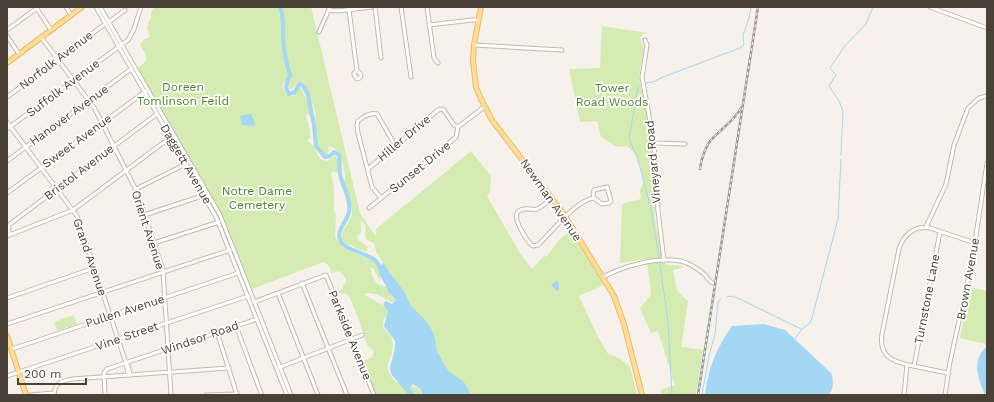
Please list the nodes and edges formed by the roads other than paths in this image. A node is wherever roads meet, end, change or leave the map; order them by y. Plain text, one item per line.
1 (66, 7) edge
2 (82, 7) edge
3 (96, 7) edge
4 (100, 7) edge
5 (141, 7) edge
6 (373, 7) edge
7 (401, 7) edge
8 (427, 7) edge
9 (481, 7) edge
10 (930, 7) edge
11 (36, 8) edge
12 (329, 8) edge
13 (125, 10) dead end
14 (349, 10) junction
15 (71, 15) junction
16 (478, 20) junction
17 (107, 23) junction
18 (430, 25) junction
19 (987, 28) edge
20 (7, 30) edge
21 (51, 30) junction
22 (319, 32) dead end
23 (7, 36) edge
24 (42, 37) junction
25 (645, 40) dead end
26 (120, 45) junction
27 (474, 45) junction
28 (562, 50) dead end
29 (19, 54) junction
30 (381, 58) dead end
31 (58, 60) junction
32 (438, 62) dead end
33 (7, 63) edge
34 (131, 69) junction
35 (357, 71) dead end
36 (411, 77) dead end
37 (73, 80) junction
38 (146, 91) junction
39 (987, 96) edge
40 (7, 97) edge
41 (89, 100) junction
42 (484, 107) junction
43 (157, 114) junction
44 (7, 122) edge
45 (102, 123) junction
46 (11, 126) junction
47 (458, 127) junction
48 (7, 129) edge
49 (174, 135) junction
50 (170, 137) junction
51 (654, 144) junction
52 (685, 144) dead end
53 (395, 145) junction
54 (114, 146) junction
55 (26, 147) junction
56 (7, 161) edge
57 (987, 163) edge
58 (186, 164) junction
59 (41, 168) junction
60 (368, 169) junction
61 (126, 170) junction
62 (57, 189) junction
63 (136, 189) junction
64 (7, 193) edge
65 (206, 194) junction
66 (381, 198) junction
67 (552, 198) junction
68 (593, 198) junction
69 (369, 208) dead end
70 (73, 210) junction
71 (144, 215) junction
72 (565, 218) junction
73 (219, 222) junction
74 (926, 227) junction
75 (940, 232) junction
76 (8, 235) edge
77 (154, 243) junction
78 (975, 243) junction
79 (232, 249) junction
80 (664, 261) junction
81 (94, 268) junction
82 (163, 272) junction
83 (238, 273) junction
84 (603, 277) junction
85 (302, 283) junction
86 (713, 283) dead end
87 (102, 292) junction
88 (278, 293) junction
89 (248, 296) junction
90 (165, 297) junction
91 (7, 298) edge
92 (253, 303) junction
93 (110, 316) junction
94 (257, 319) junction
95 (167, 323) junction
96 (7, 324) edge
97 (236, 326) junction
98 (217, 332) junction
99 (362, 335) dead end
100 (7, 336) edge
101 (118, 339) junction
102 (352, 339) junction
103 (12, 349) junction
104 (168, 349) junction
105 (328, 349) junction
106 (304, 358) junction
107 (126, 364) junction
108 (907, 365) junction
109 (914, 366) junction
110 (229, 368) junction
111 (278, 368) junction
112 (19, 372) junction
113 (170, 372) junction
114 (948, 373) junction
115 (130, 374) junction
116 (7, 376) edge
117 (104, 377) junction
118 (261, 393) dead end
119 (54, 394) edge
120 (237, 394) edge
121 (26, 395) edge
122 (31, 395) edge
123 (105, 395) edge
124 (171, 395) edge
125 (206, 395) edge
126 (287, 395) edge
127 (291, 395) edge
128 (318, 395) edge
129 (347, 395) edge
130 (374, 395) edge
131 (642, 395) edge
132 (904, 395) edge
133 (945, 395) edge

1 - 15 street
2 - 15 main road
3 - 17 street, Daggett Avenue
4 - 17 street, Daggett Avenue
5 - 26 street, Suffolk Avenue
6 - 14 street
6 - 30 street
7 - 36 street
8 - 18 street
9 - 16 main road, Newman Avenue
10 - 19 street
11 - 20 street
11 - 21 street
12 - 14 street
12 - 22 street
13 - 17 street, Norfolk Avenue
14 - 35 street
15 - 21 main road
16 - 18 street
16 - 27 main road, Newman Avenue
17 - 26 street, Daggett Avenue
17 - 31 street, Norfolk Avenue
18 - 32 street
21 - 24 main road
23 - 29 street
24 - 29 main road
24 - 31 street, Orient Avenue
25 - 51 street, Vineyard Road
26 - 34 street, Daggett Avenue
26 - 37 street, Suffolk Avenue
26 - 38 street, Daggett Avenue
27 - 28 street
27 - 42 main road, Newman Avenue
29 - 33 main road
31 - 37 street, Orient Avenue
31 - 40 street, Norfolk Avenue
34 - 38 street, Daggett Avenue
34 - 41 street, Hanover Avenue
37 - 41 street, Orient Avenue
37 - 46 street, Suffolk Avenue
38 - 43 street, Daggett Avenue
38 - 45 street, Sweet Avenue
38 - 49 street, Daggett Avenue
39 - 74 street
41 - 45 street, Orient Avenue
41 - 55 street, Hanover Avenue
42 - 47 street, Sunset Drive
42 - 67 main road, Newman Avenue
43 - 50 street, Daggett Avenue
43 - 54 street, Bristol Avenue
44 - 46 street, Grand Avenue
45 - 54 street, Orient Avenue
45 - 59 street, Sweet Avenue
46 - 48 street, Suffolk Avenue
46 - 55 street, Grand Avenue
47 - 53 street, Hiller Drive
47 - 66 street, Sunset Drive
49 - 50 street
49 - 65 street, Daggett Avenue
50 - 58 street, Daggett Avenue
50 - 61 street
51 - 52 street
51 - 80 street, Vineyard Road
53 - 60 street, Hiller Drive
53 - 60 street
54 - 61 street, Orient Avenue
54 - 62 street, Bristol Avenue
55 - 56 street, Hanover Avenue
55 - 59 street, Grand Avenue
57 - 78 street, Brown Avenue
58 - 63 street
58 - 65 street, Daggett Avenue
59 - 62 street, Grand Avenue
59 - 64 street, Sweet Avenue
60 - 66 street
61 - 63 street, Orient Avenue
61 - 70 street
62 - 70 street, Grand Avenue
62 - 76 street, Bristol Avenue
63 - 71 street, Orient Avenue
65 - 71 street
65 - 73 street, Daggett Avenue
65 - 79 street, Daggett Avenue
66 - 69 street, Sunset Drive
67 - 72 main road, Newman Avenue
67 - 72 street
68 - 68 street
68 - 72 street
70 - 76 street
70 - 81 street, Grand Avenue
71 - 77 street, Orient Avenue
72 - 84 main road, Newman Avenue
73 - 77 street
73 - 79 street, Daggett Avenue
74 - 75 street
74 - 108 street
75 - 78 street
75 - 109 street, Turnstone Lane
77 - 82 street, Orient Avenue
78 - 114 street, Brown Avenue
79 - 82 street
79 - 83 street, Daggett Avenue
79 - 92 street, Daggett Avenue
80 - 84 street
80 - 86 street
81 - 87 street, Grand Avenue
81 - 91 street
82 - 87 street
82 - 90 street, Orient Avenue
83 - 89 street, Daggett Avenue
83 - 90 street, Pullen Avenue
84 - 131 main road, Newman Avenue
85 - 88 street
85 - 102 street, Parkside Avenue
85 - 105 street
87 - 93 street, Grand Avenue
87 - 96 street
88 - 92 street
88 - 106 street
89 - 92 street, Daggett Avenue
89 - 95 street, Vine Street
90 - 93 street, Pullen Avenue
90 - 95 street, Orient Avenue
92 - 94 street, Daggett Avenue
92 - 111 street, Daggett Avenue
93 - 101 street, Grand Avenue
93 - 103 street, Pullen Avenue
94 - 97 street, Windsor Road
94 - 111 street, Daggett Avenue
95 - 101 street, Vine Street
95 - 104 street, Orient Avenue
97 - 98 street, Windsor Road
97 - 118 street
98 - 104 street, Windsor Road
98 - 110 street
99 - 102 street
100 - 103 main road
101 - 107 street, Grand Avenue
101 - 112 street, Vine Street
102 - 105 street
102 - 130 street, Parkside Avenue
103 - 112 main road
104 - 107 street, Windsor Road
104 - 113 street, Orient Avenue
105 - 106 street
105 - 129 street
106 - 111 street
106 - 128 street
107 - 115 street, Grand Avenue
107 - 117 street, Windsor Road
108 - 109 street
108 - 132 street
109 - 114 street
110 - 113 street
110 - 120 street
111 - 126 street, Daggett Avenue
111 - 127 street, Daggett Avenue
112 - 116 street, Vine Street
112 - 121 main road
113 - 115 street
113 - 124 street, Orient Avenue
114 - 133 street, Brown Avenue
115 - 117 street
117 - 119 street
117 - 123 street
119 - 122 street
120 - 125 street

